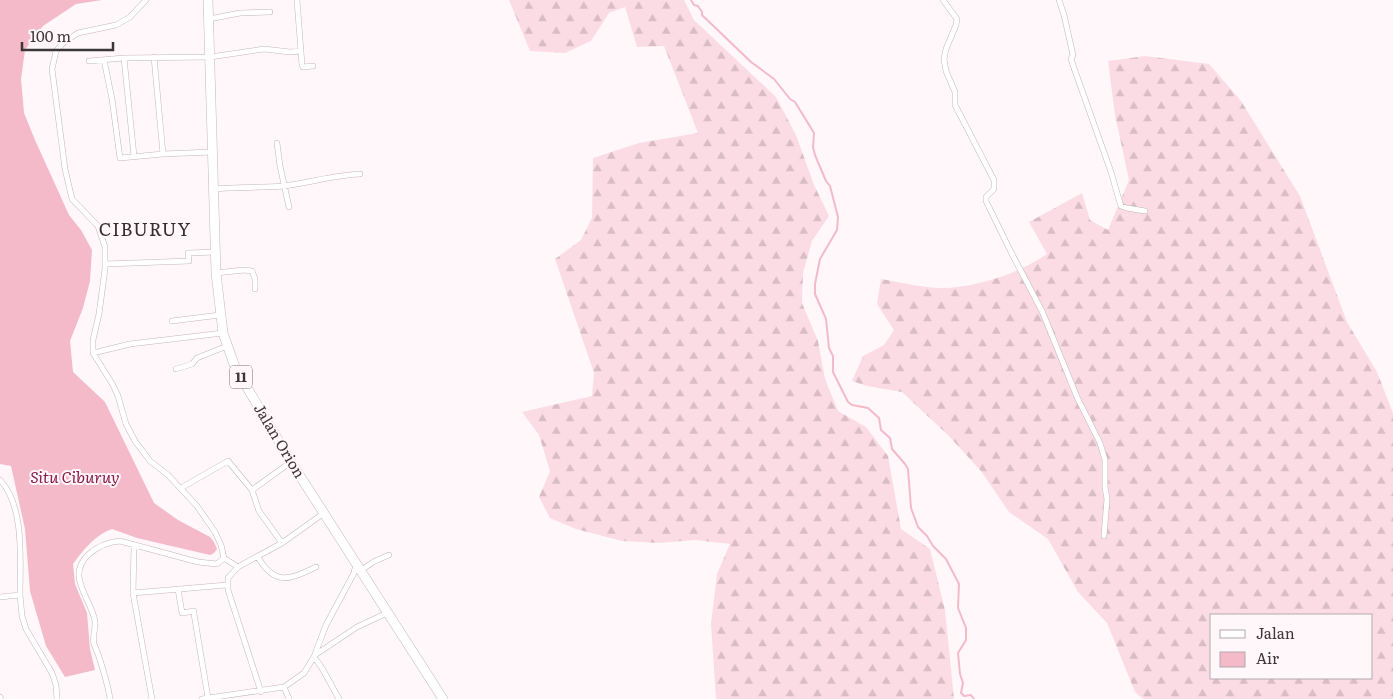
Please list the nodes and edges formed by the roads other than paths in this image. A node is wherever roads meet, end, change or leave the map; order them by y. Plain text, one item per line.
1 (146, 0) edge
2 (208, 0) edge
3 (297, 0) edge
4 (943, 0) edge
5 (1058, 0) edge
6 (270, 12) dead end
7 (209, 18) junction
8 (301, 51) junction
9 (154, 57) junction
10 (210, 57) junction
11 (124, 58) junction
12 (104, 60) junction
13 (89, 61) dead end
14 (313, 66) dead end
15 (277, 143) dead end
16 (212, 152) junction
17 (163, 154) junction
18 (134, 156) junction
19 (360, 174) dead end
20 (284, 186) junction
21 (214, 189) junction
22 (289, 206) dead end
23 (1145, 211) dead end
24 (216, 252) junction
25 (105, 264) junction
26 (216, 273) junction
27 (255, 289) dead end
28 (220, 315) junction
29 (172, 321) dead end
30 (223, 333) junction
31 (227, 346) junction
32 (93, 353) junction
33 (176, 369) dead end
34 (291, 462) junction
35 (0, 480) edge
36 (180, 488) junction
37 (252, 490) junction
38 (324, 514) junction
39 (1104, 536) dead end
40 (282, 543) junction
41 (134, 546) junction
42 (389, 555) dead end
43 (258, 557) junction
44 (224, 558) junction
45 (316, 566) dead end
46 (238, 567) junction
47 (358, 567) junction
48 (227, 585) junction
49 (178, 589) junction
50 (133, 593) junction
51 (20, 595) junction
52 (0, 597) edge
53 (387, 613) junction
54 (314, 656) junction
55 (284, 687) junction
56 (261, 692) junction
57 (254, 693) junction
58 (208, 698) edge
59 (57, 699) edge
60 (110, 699) edge
61 (152, 699) edge
62 (202, 699) edge
63 (255, 699) edge
64 (289, 699) edge
65 (339, 699) edge
66 (443, 699) edge

1 - 25 street
2 - 7 highway, Jalan Orion / 11
3 - 8 street
4 - 39 street
5 - 23 street
6 - 7 street
7 - 10 highway, Jalan Orion / 11
8 - 10 street
8 - 14 street
9 - 10 street
9 - 11 street
9 - 17 street
10 - 16 highway, Jalan Orion / 11
11 - 12 street
11 - 18 street
12 - 13 street
12 - 18 street
15 - 20 street
16 - 17 street
16 - 21 highway, Jalan Orion / 11
17 - 18 street
19 - 20 street
20 - 21 street
20 - 22 street
21 - 24 highway, Jalan Orion / 11
24 - 25 street
24 - 26 highway, Jalan Orion / 11
25 - 32 street
26 - 27 street
26 - 28 highway, Jalan Orion / 11
28 - 29 street
28 - 30 highway, Jalan Orion / 11
30 - 31 highway, Jalan Orion / 11
30 - 32 street
31 - 33 street
31 - 34 highway, Jalan Orion / 11
32 - 36 street
34 - 37 street
34 - 38 highway, Jalan Orion / 11
35 - 51 street
36 - 37 street
36 - 44 street
37 - 40 street
38 - 40 street
38 - 47 highway, Jalan Orion / 11
40 - 43 street
41 - 44 street
41 - 50 street
41 - 60 street
42 - 47 street
43 - 45 street
43 - 46 street
44 - 46 street
46 - 48 street
47 - 53 highway, Jalan Orion / 11
47 - 54 street
48 - 49 street
48 - 56 street
49 - 50 street
49 - 58 street
50 - 61 street
51 - 52 street
51 - 59 street
53 - 54 street
53 - 66 highway, Jalan Orion / 11
54 - 55 street
54 - 65 street
55 - 56 street
55 - 64 street
56 - 57 street
57 - 58 street
57 - 63 street
58 - 62 street

